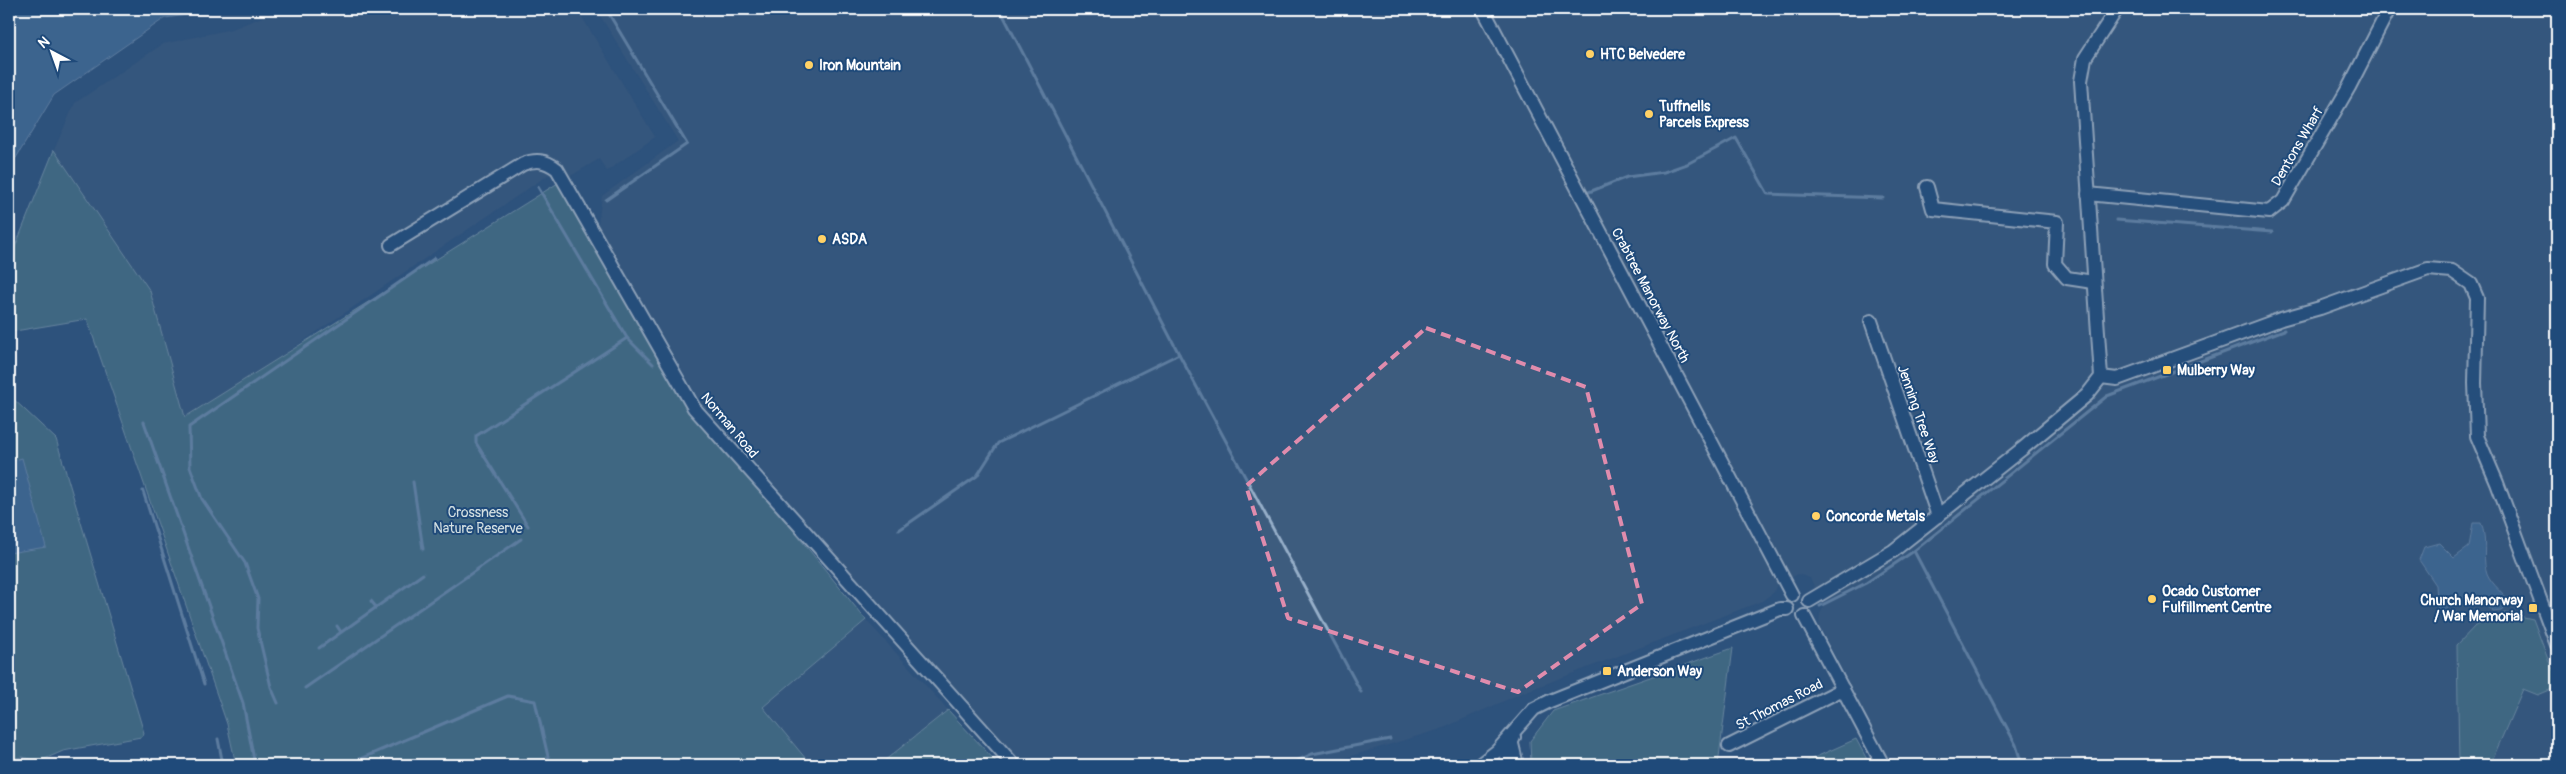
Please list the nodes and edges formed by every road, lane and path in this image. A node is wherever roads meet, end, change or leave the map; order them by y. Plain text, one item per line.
1 (1483, 9) edge
2 (2117, 9) edge
3 (2389, 9) edge
4 (1926, 187) dead end
5 (2088, 194) junction
6 (391, 245) dead end
7 (2094, 282) junction
8 (1872, 321) dead end
9 (2101, 377) junction
10 (1938, 516) junction
11 (1792, 596) junction
12 (1809, 601) junction
13 (1787, 609) junction
14 (1804, 616) junction
15 (2557, 645) edge
16 (1843, 689) junction
17 (1514, 738) junction
18 (1729, 746) dead end
19 (1014, 765) edge
20 (1480, 765) edge
21 (1507, 765) edge
22 (1517, 765) edge
23 (1883, 765) edge

1 - 11 street, Crabtree Manorway North
2 - 5 street
3 - 5 street, Dentons Wharf
4 - 7 street
5 - 7 street
6 - 19 street, Norman Road
7 - 9 street
8 - 10 street, Jenning Tree Way
9 - 10 street
9 - 15 street
10 - 12 street
11 - 12 street
11 - 13 street
12 - 14 street
13 - 14 street
13 - 17 street
14 - 16 street
16 - 18 street, St Thomas Road
16 - 23 street
17 - 20 street
17 - 21 street
17 - 22 street

